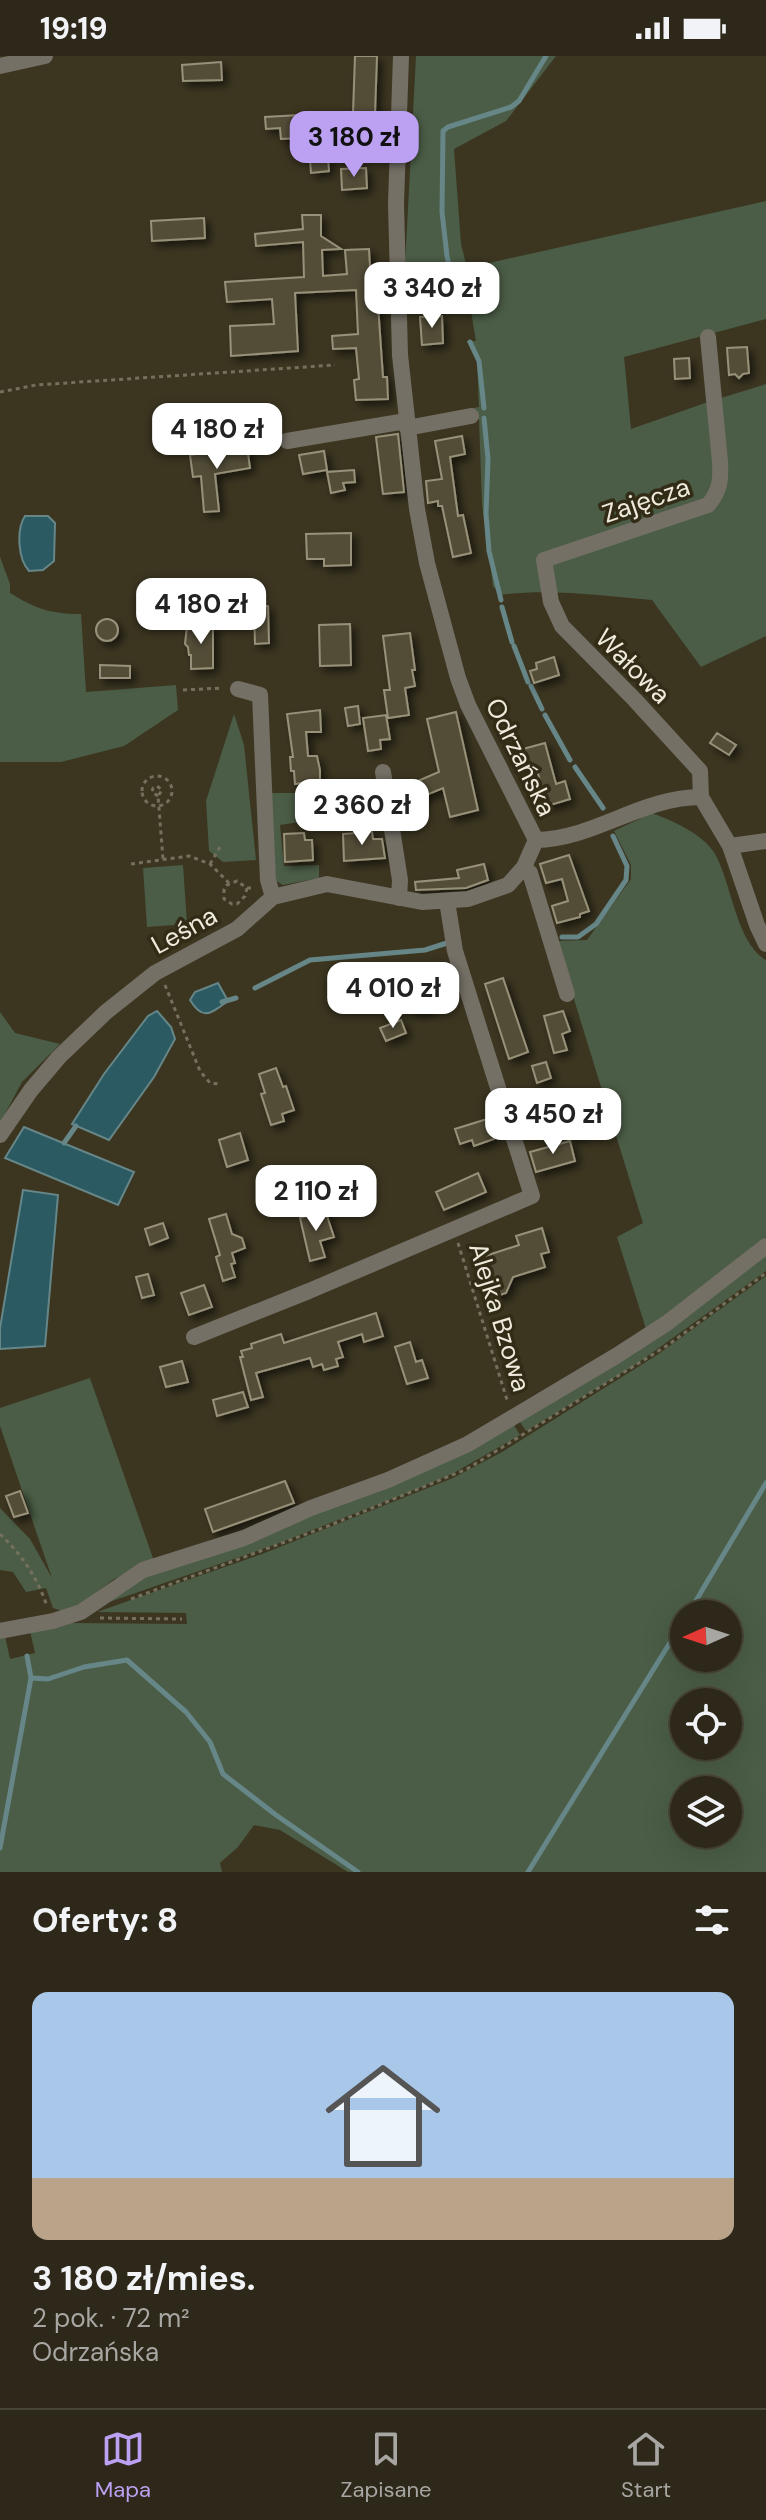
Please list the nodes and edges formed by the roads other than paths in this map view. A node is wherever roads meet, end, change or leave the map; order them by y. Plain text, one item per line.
1 (45, 56) edge
2 (401, 56) edge
3 (0, 66) edge
4 (708, 337) dead end
5 (471, 416) dead end
6 (407, 424) junction
7 (287, 441) dead end
8 (544, 560) joint
9 (238, 689) road end
10 (383, 772) dead end
11 (701, 797) junction
12 (536, 840) junction
13 (766, 841) edge
14 (730, 846) junction
15 (524, 867) junction
16 (273, 897) junction
17 (399, 898) junction
18 (447, 901) junction
19 (766, 944) edge
20 (567, 994) dead end
21 (0, 1135) edge
22 (766, 1246) edge
23 (194, 1337) dead end
24 (0, 1631) edge

1 - 3 street
2 - 6 street, Odrzańska
4 - 8 street, Zajęcza
5 - 6 street
6 - 7 street
6 - 12 street, Odrzańska
8 - 11 street, Wałowa
9 - 16 street
10 - 17 street
11 - 12 street
11 - 14 street, Wałowa
12 - 15 street, Odrzańska
13 - 14 street
14 - 19 street, Wałowa
15 - 18 street, Odrzańska
15 - 20 street
16 - 17 street, Leśna
16 - 21 street, Leśna
17 - 18 street, Leśna
18 - 23 street
22 - 24 street

